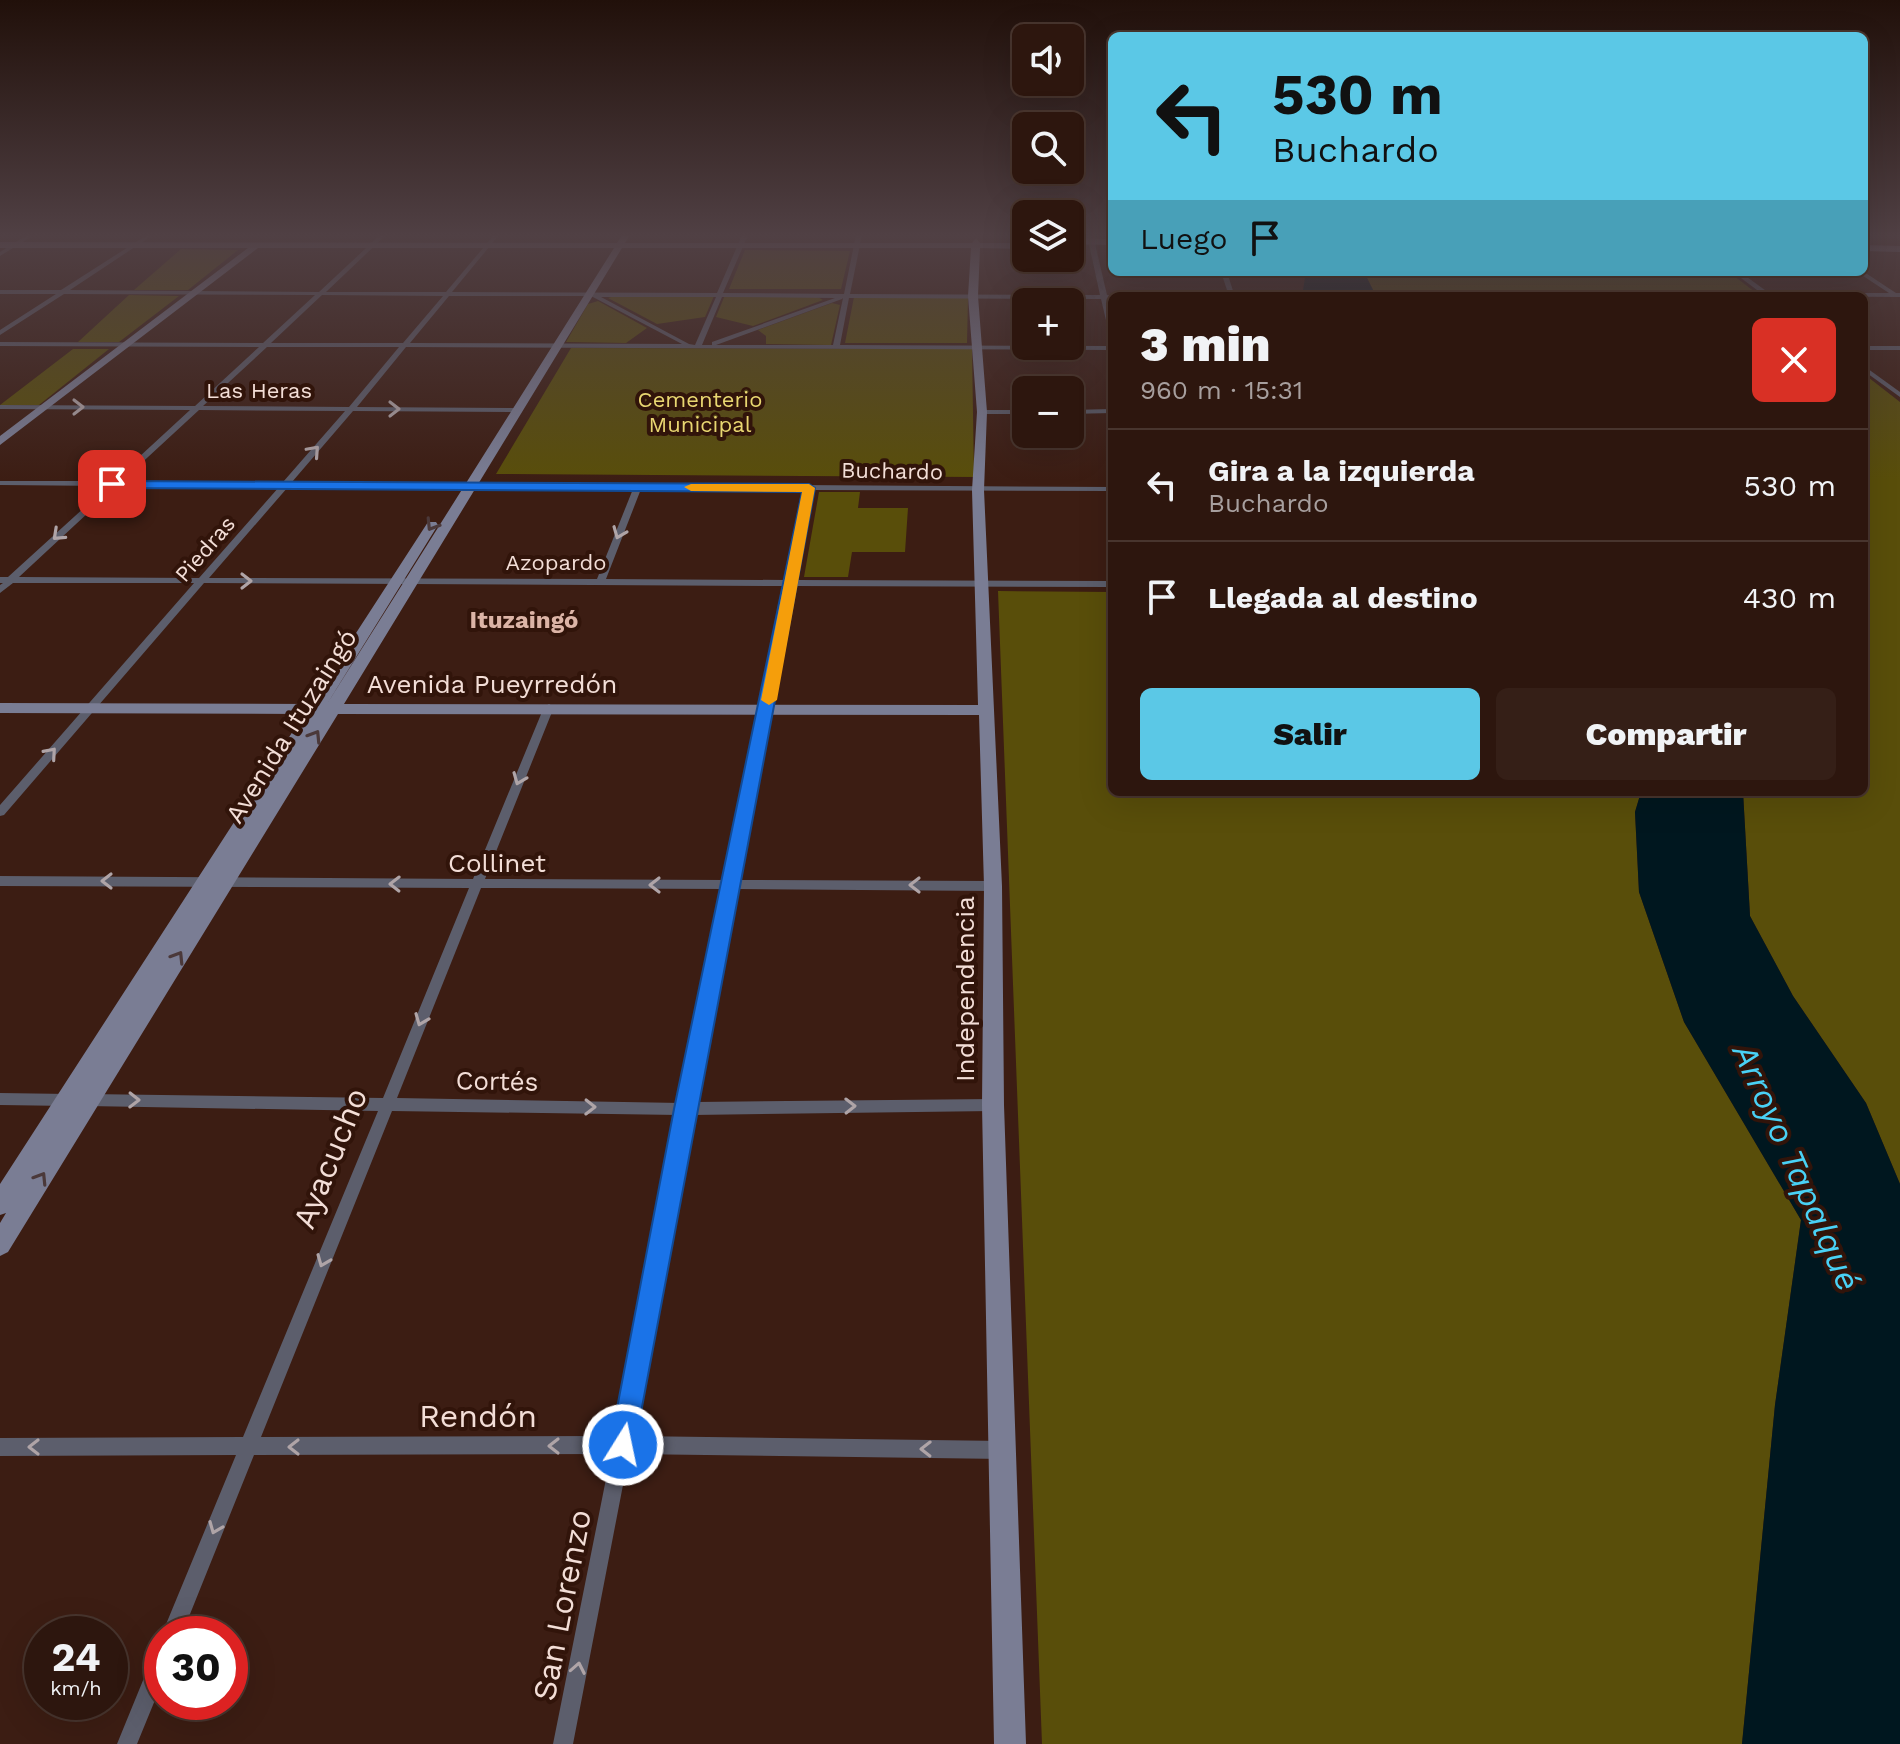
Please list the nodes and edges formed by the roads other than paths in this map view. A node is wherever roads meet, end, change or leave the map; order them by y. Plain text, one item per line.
1 (26, 316) edge
2 (162, 316) edge
3 (293, 316) edge
4 (427, 316) edge
5 (570, 316) edge
6 (635, 316) edge
7 (710, 316) edge
8 (784, 316) edge
9 (842, 316) edge
10 (975, 316) edge
11 (0, 333) edge
12 (0, 344) edge
13 (125, 345) junction
14 (263, 345) junction
15 (403, 345) junction
16 (552, 345) junction
17 (698, 346) junction
18 (836, 347) junction
19 (978, 347) junction
20 (1108, 348) edge
21 (1868, 348) edge
22 (1900, 348) edge
23 (1868, 371) edge
24 (1900, 395) edge
25 (0, 407) edge
26 (46, 407) junction
27 (196, 408) junction
28 (352, 408) junction
29 (512, 410) junction
30 (1108, 411) edge
31 (982, 412) junction
32 (1012, 412) edge
33 (1084, 412) edge
34 (0, 442) edge
35 (0, 483) edge
36 (112, 484) junction
37 (283, 486) junction
38 (463, 487) junction
39 (638, 487) junction
40 (809, 488) junction
41 (1108, 489) edge
42 (978, 490) junction
43 (5, 580) edge
44 (405, 580) junction
45 (601, 580) junction
46 (202, 581) junction
47 (789, 583) junction
48 (981, 583) junction
49 (1108, 584) edge
50 (0, 590) edge
51 (549, 707) junction
52 (768, 707) junction
53 (0, 708) edge
54 (89, 708) junction
55 (323, 709) junction
56 (984, 710) junction
57 (0, 812) edge
58 (0, 881) edge
59 (216, 881) junction
60 (475, 885) junction
61 (729, 885) junction
62 (993, 886) junction
63 (0, 1099) edge
64 (66, 1100) junction
65 (89, 1100) junction
66 (387, 1103) junction
67 (993, 1105) junction
68 (685, 1109) junction
69 (0, 1204) edge
70 (0, 1244) edge
71 (623, 1445) junction
72 (0, 1447) edge
73 (248, 1447) junction
74 (1004, 1450) junction
75 (179, 1616) edge
76 (144, 1702) edge
77 (127, 1744) edge
78 (563, 1744) edge
79 (1010, 1744) edge

1 - 11 street
2 - 13 main road
3 - 14 street
4 - 15 street, Piedras
5 - 16 main road, Avenida Ituzaingó
6 - 17 street
7 - 17 street
8 - 17 street
9 - 18 street
10 - 19 main road, Independencia
12 - 13 street
13 - 14 street
13 - 26 main road
14 - 15 street
14 - 27 street
15 - 16 street
15 - 28 street, Piedras
16 - 17 street
16 - 29 main road, Avenida Ituzaingó
17 - 18 street
18 - 19 street
19 - 20 street
19 - 31 main road, Independencia
21 - 22 street
23 - 24 street
25 - 26 street, Las Heras
26 -> 27 street, Las Heras
26 - 34 main road
27 - 28 street, Las Heras
27 - 36 street
28 -> 29 street, Las Heras
37 -> 28 street, Piedras
29 - 38 main road, Avenida Ituzaingó
30 - 33 street
31 - 32 street
31 - 42 main road, Independencia
35 - 36 street, Buchardo
36 - 37 street, Buchardo
36 -> 43 street
37 - 38 street, Buchardo
37 - 46 street, Piedras
38 - 39 street, Buchardo
38 - 44 main road, Avenida Ituzaingó
39 - 40 street, Buchardo
39 -> 45 street
40 - 42 street, Buchardo
40 - 47 street, San Lorenzo
41 - 42 street, Buchardo
42 - 48 main road, Independencia
43 - 46 street, Azopardo
43 - 50 street
44 - 45 street, Azopardo
46 -> 44 street, Azopardo
44 - 55 main road, Avenida Ituzaingó
45 - 47 street, Azopardo
46 - 54 street, Piedras
47 - 48 street, Azopardo
47 - 52 street, San Lorenzo
48 - 49 street, Azopardo
48 - 56 main road, Independencia
51 - 52 main road, Avenida Pueyrredón
51 - 55 main road, Avenida Pueyrredón
51 -> 60 street, Ayacucho
52 - 56 main road, Avenida Pueyrredón
52 - 61 street, San Lorenzo
53 - 54 main road, Avenida Pueyrredón
54 - 55 main road, Avenida Pueyrredón
57 -> 54 street, Piedras
55 - 59 main road, Avenida Ituzaingó
56 - 62 main road, Independencia
59 -> 58 street, Collinet
60 -> 59 street, Collinet
59 - 64 main road, Avenida Ituzaingó
65 -> 59 main road, Avenida Ituzaingó
61 -> 60 street, Collinet
60 -> 66 street, Ayacucho
62 -> 61 street, Collinet
61 - 68 street, San Lorenzo
62 - 67 main road, Independencia
63 - 64 street, Cortés
64 - 65 street, Cortés
64 - 69 main road, Avenida Ituzaingó
65 -> 66 street, Cortés
70 -> 65 main road, Avenida Ituzaingó
66 -> 68 street, Cortés
66 -> 73 street, Ayacucho
68 -> 67 street, Cortés
67 - 74 main road, Independencia
68 - 71 street, San Lorenzo
71 -> 73 street, Rendón
74 -> 71 street, Rendón
78 -> 71 street, San Lorenzo
73 -> 72 street, Rendón
73 -> 75 street, Ayacucho
74 - 79 main road, Independencia
76 - 77 street

